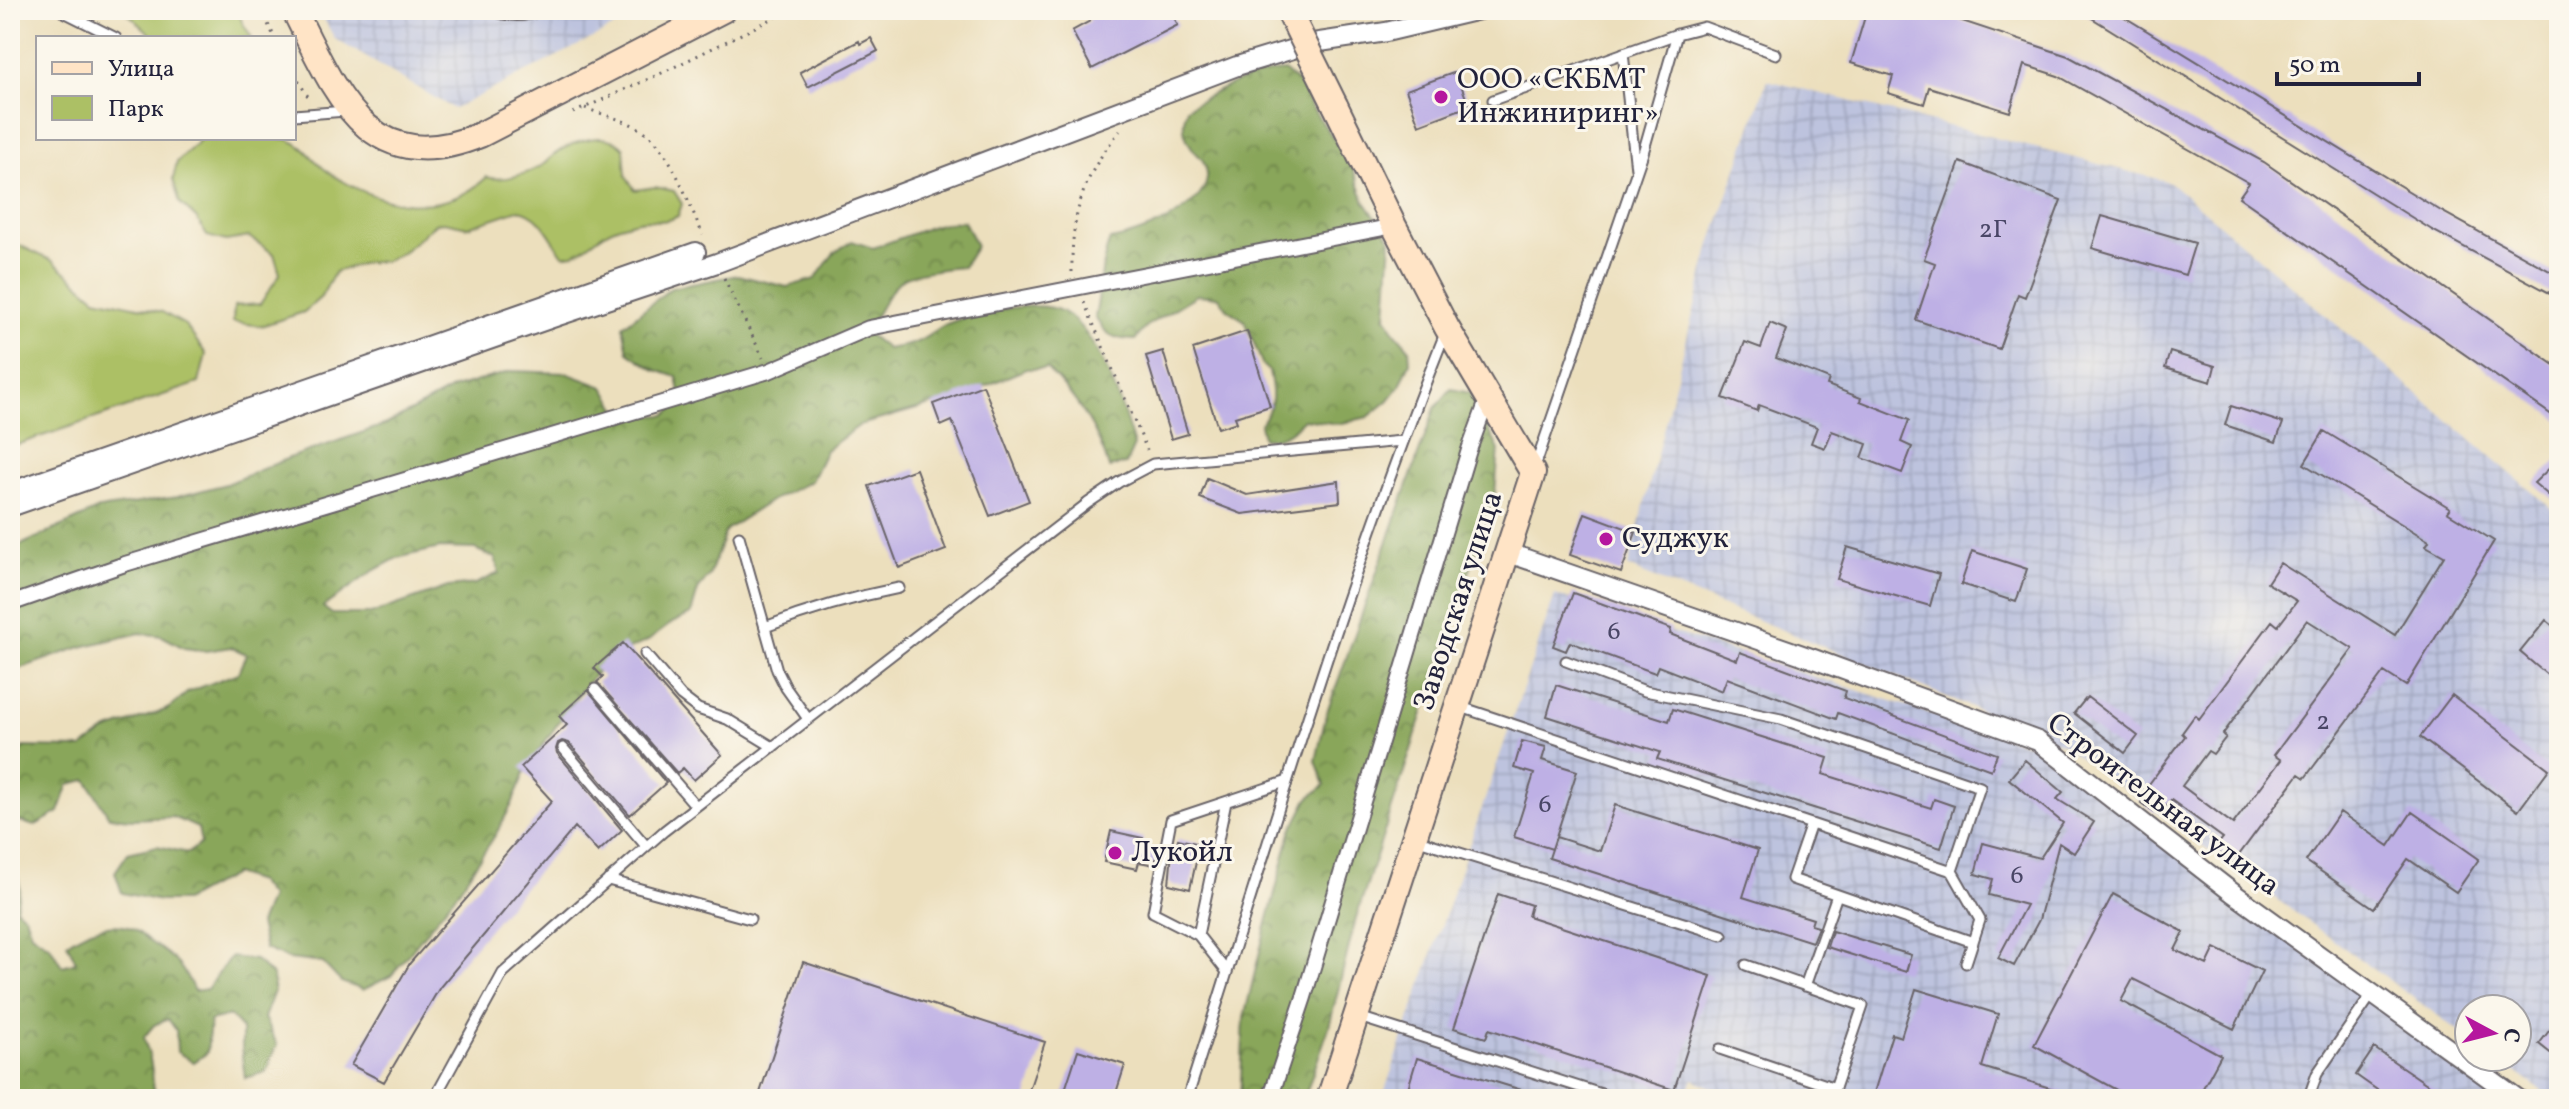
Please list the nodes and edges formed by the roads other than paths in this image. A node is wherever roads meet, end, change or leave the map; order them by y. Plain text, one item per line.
1 (60, 10) edge
2 (294, 10) edge
3 (491, 10) edge
4 (541, 10) edge
5 (723, 10) edge
6 (1288, 10) edge
7 (1479, 10) edge
8 (1677, 34) junction
9 (112, 36) edge
10 (1623, 53) junction
11 (1776, 54) dead end
12 (1493, 100) dead end
13 (350, 110) junction
14 (296, 115) edge
15 (1636, 173) junction
16 (1394, 226) junction
17 (696, 252) dead end
18 (558, 316) junction
19 (1447, 328) junction
20 (358, 371) junction
21 (1488, 398) junction
22 (1402, 441) junction
23 (1533, 473) junction
24 (10, 492) edge
25 (10, 507) edge
26 (739, 536) dead end
27 (1509, 553) junction
28 (899, 588) dead end
29 (10, 604) edge
30 (765, 627) junction
31 (645, 654) dead end
32 (1566, 661) dead end
33 (595, 689) dead end
34 (1458, 706) junction
35 (808, 719) junction
36 (773, 747) junction
37 (563, 748) dead end
38 (1285, 782) junction
39 (1226, 802) junction
40 (696, 806) junction
41 (1811, 824) junction
42 (1415, 839) junction
43 (646, 846) junction
44 (1952, 871) junction
45 (608, 880) junction
46 (1837, 895) junction
47 (750, 919) dead end
48 (1198, 935) junction
49 (1722, 935) dead end
50 (1973, 942) junction
51 (1966, 963) dead end
52 (1746, 965) dead end
53 (1227, 972) junction
54 (1805, 986) junction
55 (2372, 994) junction
56 (1356, 1016) junction
57 (1720, 1049) dead end
58 (434, 1099) edge
59 (1187, 1099) edge
60 (1270, 1099) edge
61 (1329, 1099) edge
62 (1617, 1099) edge
63 (2308, 1099) edge
64 (2518, 1099) edge

1 - 9 lane
2 - 13 main road
3 - 4 lane
5 - 13 main road
6 - 16 main road, Заводская улица, bridge
7 - 18 street
8 - 10 lane
8 - 11 lane
8 - 15 lane
10 - 12 lane
10 - 15 lane
13 - 14 lane
15 - 23 lane
16 - 19 main road, Заводская улица
16 - 29 street
17 - 20 street
18 - 20 street
18 - 25 street
19 - 21 main road, Заводская улица
19 - 22 lane
20 - 24 street
21 - 23 main road, Заводская улица
21 - 60 street
22 - 35 lane
22 - 38 lane
23 - 27 main road, Заводская улица
26 - 30 lane
27 - 34 main road, Заводская улица
27 - 55 street, Строительная улица
28 - 30 lane
30 - 35 lane
31 - 36 lane
32 - 44 lane
33 - 40 lane
34 - 41 lane
34 - 42 main road, Заводская улица
35 - 36 lane
36 - 40 lane
37 - 43 lane
38 - 39 lane
38 - 53 lane
39 - 48 lane
39 - 48 lane
40 - 43 lane
41 - 44 lane
41 - 46 lane
42 - 49 lane
42 - 56 main road, Заводская улица
43 - 45 lane
44 - 50 lane
45 - 47 lane
45 - 58 lane
46 - 50 lane
46 - 54 lane
48 - 53 lane
50 - 51 lane
52 - 54 lane
53 - 59 lane
54 - 57 lane
55 - 63 lane
55 - 64 street, Строительная улица
56 - 61 main road, Заводская улица
56 - 62 lane

